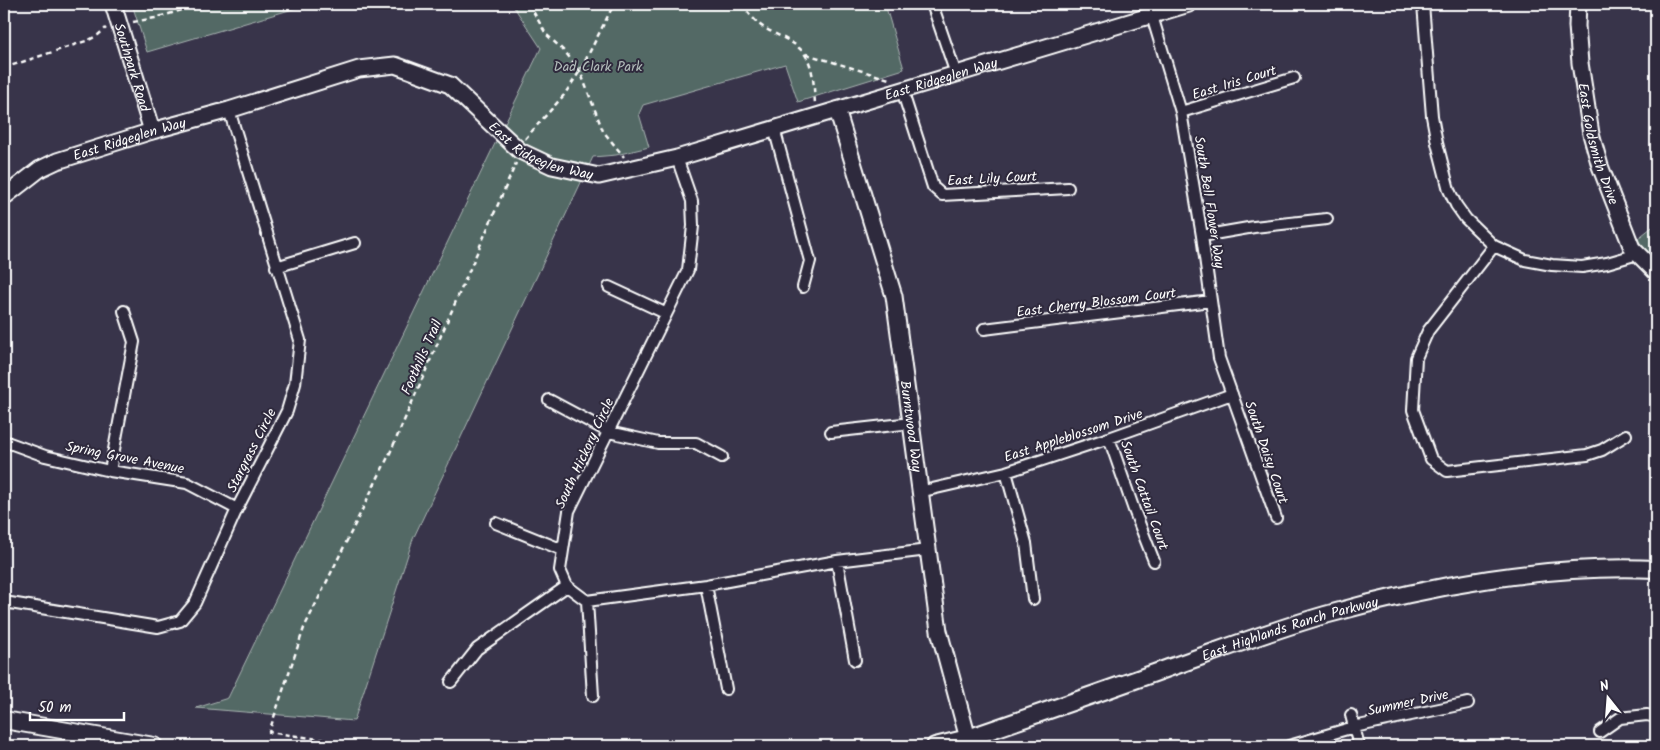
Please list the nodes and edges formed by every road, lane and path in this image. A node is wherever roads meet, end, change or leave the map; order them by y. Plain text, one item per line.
1 (113, 4) edge
2 (203, 4) edge
3 (529, 4) edge
4 (614, 4) edge
5 (742, 4) edge
6 (932, 4) edge
7 (1189, 4) edge
8 (1423, 4) edge
9 (1578, 4) edge
10 (1152, 16) junction
11 (134, 26) dead end
12 (111, 33) dead end
13 (805, 54) junction
14 (4, 68) edge
15 (580, 71) junction
16 (956, 74) junction
17 (1294, 78) dead end
18 (902, 90) junction
19 (228, 110) junction
20 (837, 110) junction
21 (1182, 112) junction
22 (817, 116) junction
23 (774, 128) junction
24 (152, 131) junction
25 (520, 151) junction
26 (677, 158) junction
27 (633, 168) junction
28 (1068, 188) dead end
29 (4, 197) edge
30 (1326, 219) dead end
31 (1202, 236) junction
32 (355, 243) dead end
33 (1494, 246) junction
34 (1638, 254) junction
35 (276, 267) junction
36 (1656, 272) edge
37 (609, 287) dead end
38 (803, 287) dead end
39 (1210, 302) junction
40 (124, 311) dead end
41 (665, 313) junction
42 (984, 329) dead end
43 (1232, 394) junction
44 (549, 400) dead end
45 (912, 423) junction
46 (609, 432) junction
47 (831, 432) dead end
48 (1626, 435) dead end
49 (1110, 438) junction
50 (4, 442) edge
51 (722, 457) dead end
52 (110, 471) junction
53 (1006, 472) junction
54 (919, 492) junction
55 (237, 509) junction
56 (1276, 518) dead end
57 (496, 523) dead end
58 (563, 550) junction
59 (928, 550) junction
60 (836, 561) junction
61 (1154, 561) dead end
62 (1656, 569) edge
63 (706, 585) junction
64 (567, 586) junction
65 (1033, 599) dead end
66 (587, 600) junction
67 (4, 602) edge
68 (855, 660) dead end
69 (451, 682) dead end
70 (726, 689) dead end
71 (593, 696) dead end
72 (1468, 703) dead end
73 (1351, 715) dead end
74 (1656, 717) edge
75 (4, 720) edge
76 (1354, 727) junction
77 (1600, 732) dead end
78 (969, 742) edge
79 (154, 746) edge
80 (338, 746) edge
81 (935, 746) edge
82 (1289, 746) edge
83 (1359, 746) edge

1 - 24 street, Southpark Road
2 - 11 path
3 - 15 path
4 - 15 path, Foothills Trail
5 - 13 path
6 - 16 street
7 - 10 street, East Ridgeglen Way
8 - 33 street
9 - 34 street, East Goldsmith Drive
10 - 16 street, East Ridgeglen Way
10 - 21 street, South Bell Flower Way
12 - 14 path
13 - 18 path
13 - 22 path
15 - 25 path, Foothills Trail
15 - 27 path
16 - 18 street, East Ridgeglen Way
17 - 21 street, East Iris Court
18 - 20 street, East Ridgeglen Way
18 - 28 street, East Lily Court
19 - 24 street, East Ridgeglen Way
19 - 25 street, East Ridgeglen Way
19 - 35 street, Stargrass Circle
20 - 22 street, East Ridgeglen Way
20 - 45 street, Burntwood Way
21 - 31 street, South Bell Flower Way
22 - 23 street, East Ridgeglen Way
23 - 26 street, East Ridgeglen Way
23 - 38 street
24 - 29 street, East Ridgeglen Way
25 - 27 street, East Ridgeglen Way
25 - 80 path, Foothills Trail
26 - 27 street, East Ridgeglen Way
26 - 41 street, South Hickory Circle
30 - 31 street
31 - 39 street, South Bell Flower Way
32 - 35 street
33 - 34 street
33 - 48 street
34 - 36 street, East Goldsmith Drive
35 - 55 street, Stargrass Circle
37 - 41 street
39 - 42 street, East Cherry Blossom Court
39 - 43 street, South Bell Flower Way
40 - 52 street
41 - 46 street, South Hickory Circle
43 - 49 street, East Appleblossom Drive
43 - 56 street, South Daisy Court
44 - 46 street
45 - 47 street
45 - 54 street, Burntwood Way
46 - 51 street
46 - 58 street, South Hickory Circle
49 - 53 street, East Appleblossom Drive
49 - 61 street, South Cattail Court
50 - 52 street, Spring Grove Avenue
52 - 55 street, Spring Grove Avenue
53 - 54 street, East Appleblossom Drive
53 - 65 street
54 - 59 street, Burntwood Way
55 - 67 street, Stargrass Circle
57 - 58 street
58 - 64 street, South Hickory Circle
59 - 60 street
59 - 78 street, Burntwood Way
60 - 63 street
60 - 68 street
62 - 78 main road, East Highlands Ranch Parkway
63 - 66 street
63 - 70 street
64 - 66 street
64 - 69 street
66 - 71 street
72 - 76 street, Summer Drive
73 - 76 street, Summer Drive
74 - 77 street
75 - 79 main road
76 - 82 street, Summer Drive
76 - 83 street, Summer Drive
78 - 81 main road, East Highlands Ranch Parkway

